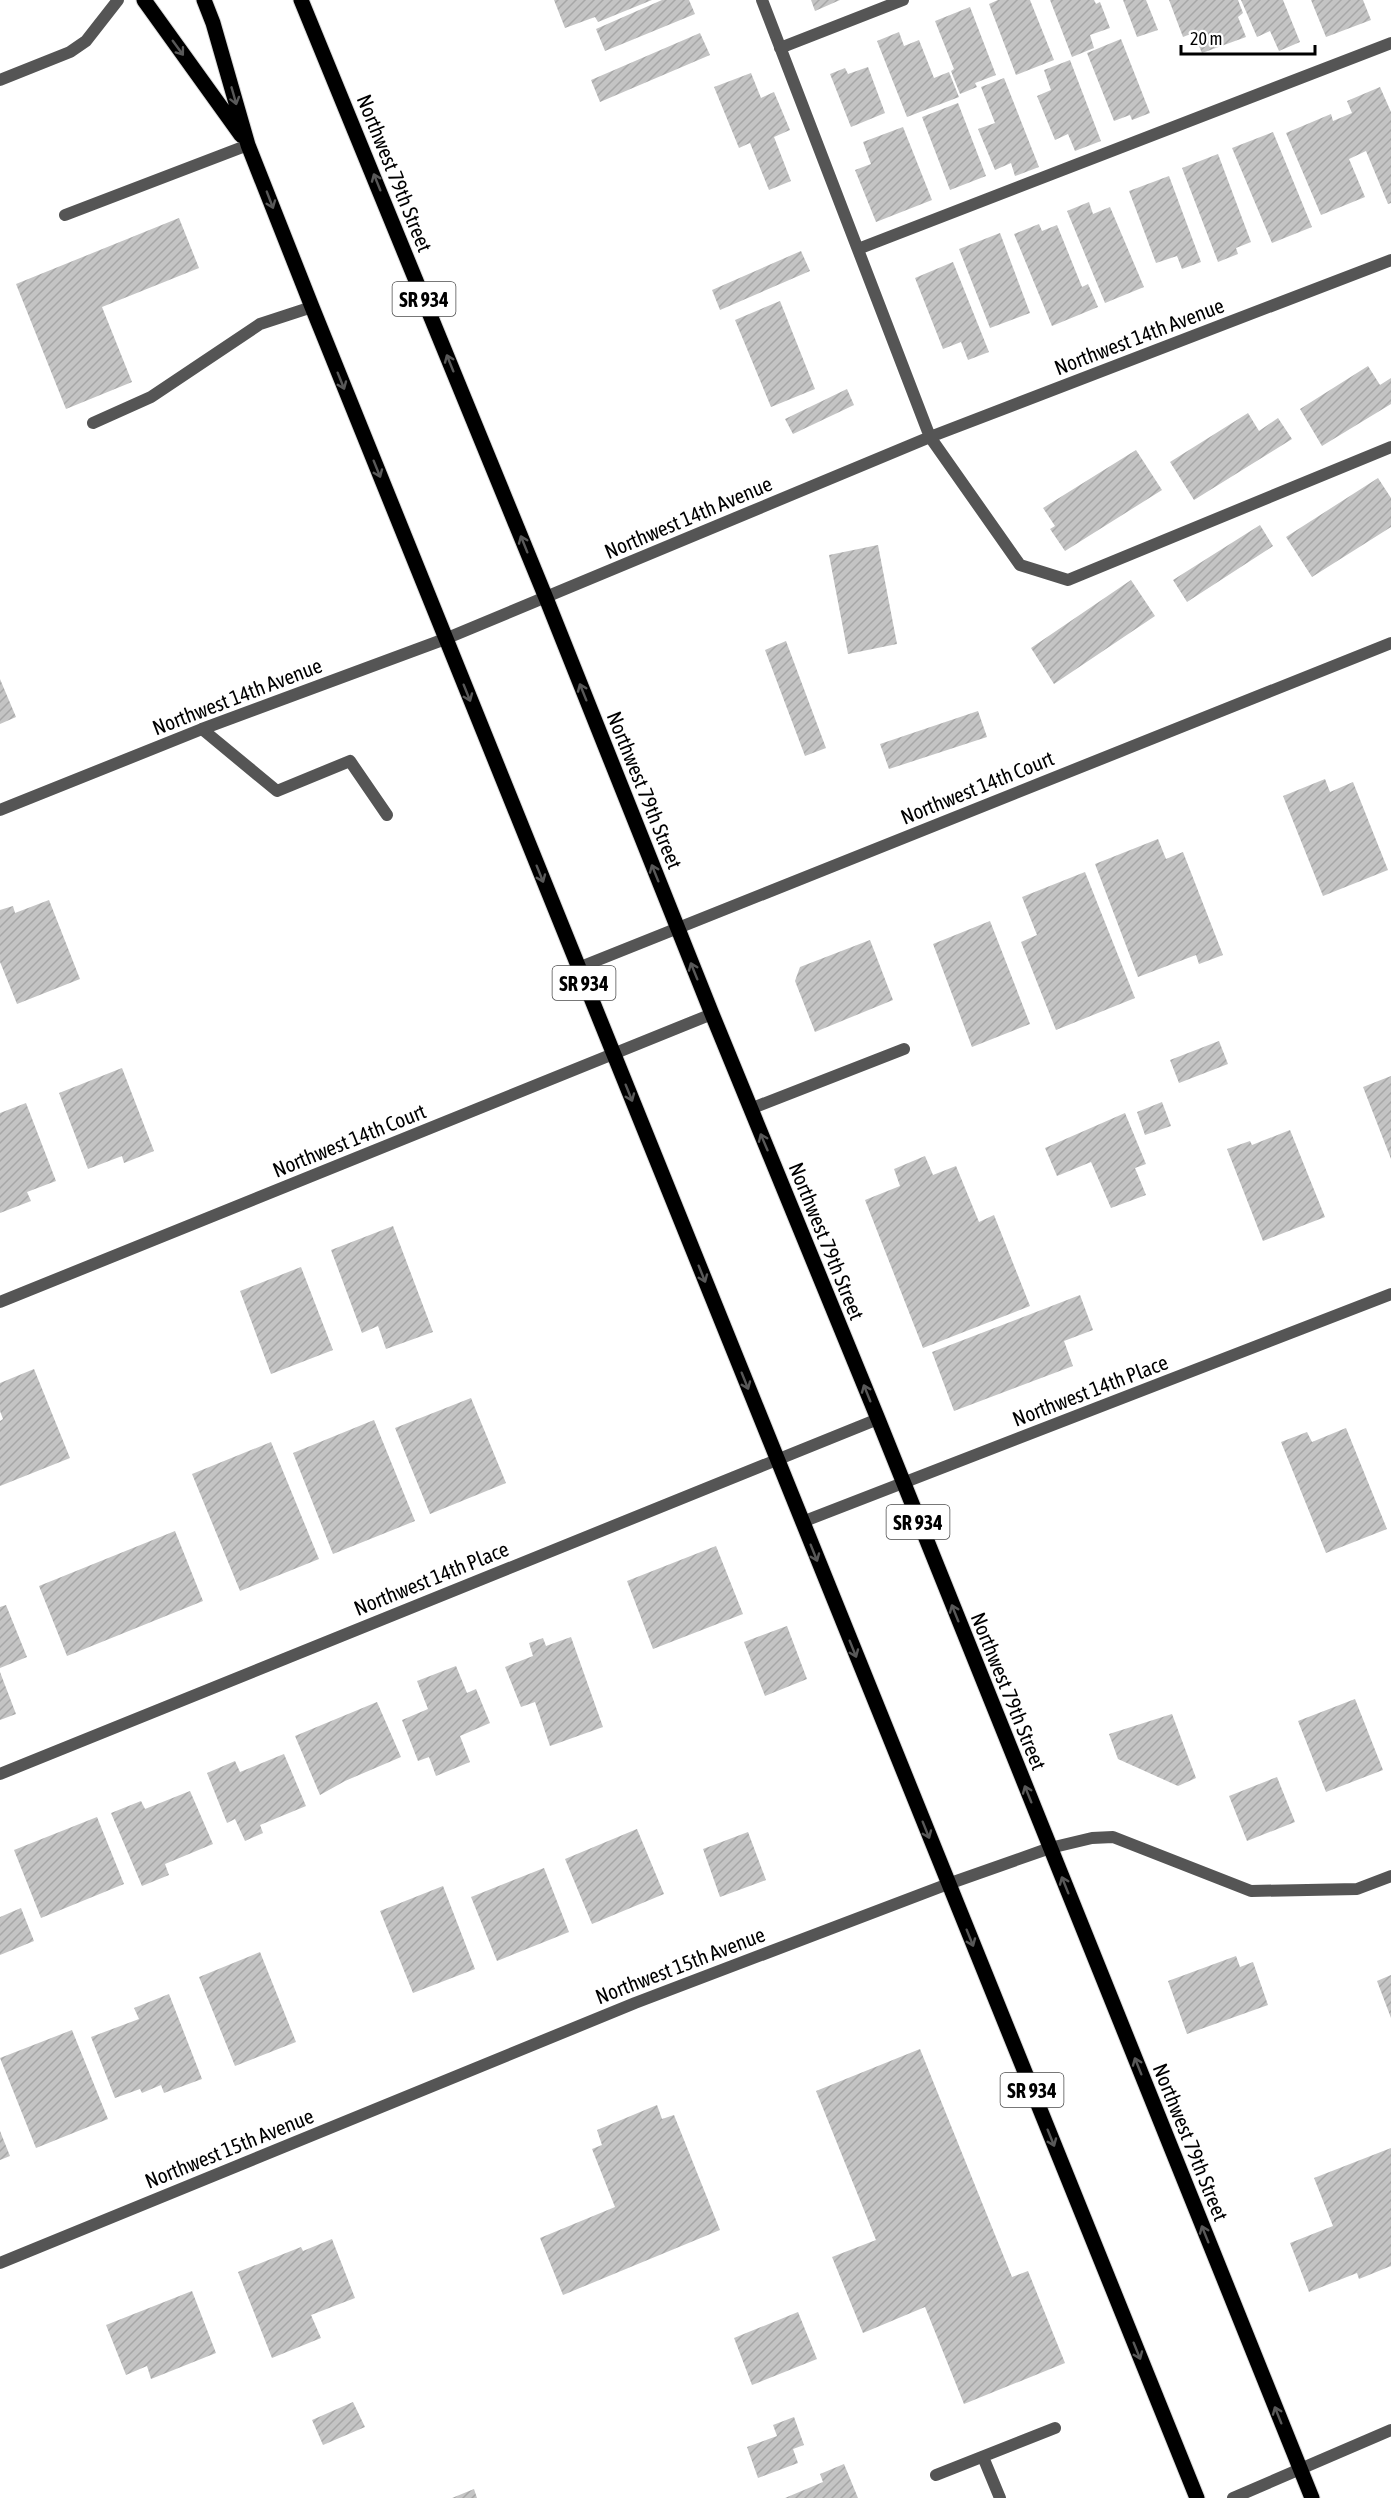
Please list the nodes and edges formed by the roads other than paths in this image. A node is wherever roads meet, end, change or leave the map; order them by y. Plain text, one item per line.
1 (118, 0) edge
2 (144, 0) edge
3 (204, 0) edge
4 (301, 0) edge
5 (762, 0) edge
6 (903, 0) edge
7 (1391, 43) edge
8 (780, 48) junction
9 (0, 80) edge
10 (248, 145) junction
11 (65, 215) dead end
12 (858, 249) junction
13 (1391, 260) edge
14 (312, 308) junction
15 (93, 423) dead end
16 (930, 437) junction
17 (1391, 447) edge
18 (546, 598) junction
19 (445, 639) junction
20 (1391, 643) edge
21 (202, 729) junction
22 (0, 810) edge
23 (387, 815) dead end
24 (677, 928) junction
25 (578, 968) junction
26 (712, 1014) junction
27 (904, 1049) dead end
28 (614, 1054) junction
29 (750, 1109) junction
30 (1391, 1294) edge
31 (0, 1302) edge
32 (878, 1419) junction
33 (777, 1459) junction
34 (903, 1484) junction
35 (802, 1522) junction
36 (0, 1774) edge
37 (1050, 1848) junction
38 (1391, 1876) edge
39 (948, 1884) junction
40 (0, 2263) edge
41 (1055, 2428) dead end
42 (1391, 2430) edge
43 (983, 2457) junction
44 (1300, 2469) junction
45 (936, 2475) dead end
46 (1000, 2498) edge
47 (1197, 2498) edge
48 (1233, 2498) edge
49 (1312, 2498) edge

1 - 9 street
2 -> 10 main road, SR 934
3 -> 10 main road
18 -> 4 main road, Northwest 79th Street / SR 934
5 - 8 street
6 - 8 street
7 - 12 street
8 - 12 street
10 - 11 street
10 -> 14 main road, SR 934
12 - 16 street
13 - 16 street, Northwest 14th Avenue
14 - 15 street
14 -> 19 main road, SR 934
16 - 17 street
16 - 18 street, Northwest 14th Avenue
18 - 19 street, Northwest 14th Avenue
24 -> 18 main road, Northwest 79th Street / SR 934
19 - 21 street, Northwest 14th Avenue
19 -> 25 main road, SR 934
20 - 24 street, Northwest 14th Court
21 - 22 street, Northwest 14th Avenue
21 - 23 street
24 - 25 street, Northwest 14th Court
26 -> 24 main road, Northwest 79th Street / SR 934
25 - 28 main road, SR 934
26 - 28 street, Northwest 14th Court
26 - 29 main road, Northwest 79th Street / SR 934
27 - 29 street
28 - 31 street, Northwest 14th Court
28 -> 33 main road, SR 934
32 -> 29 main road, Northwest 79th Street / SR 934
30 - 34 street, Northwest 14th Place
32 - 33 street, Northwest 14th Place
32 - 34 main road, Northwest 79th Street / SR 934
33 - 35 main road, SR 934
33 - 36 street, Northwest 14th Place
34 - 35 street, Northwest 14th Place
37 -> 34 main road, Northwest 79th Street / SR 934
35 -> 39 main road, SR 934
37 - 38 street, Northwest 15th Avenue
37 - 39 street, Northwest 15th Avenue
44 -> 37 main road, Northwest 79th Street / SR 934
39 - 40 street, Northwest 15th Avenue
39 -> 47 main road, SR 934
41 - 43 street
42 - 44 street
43 - 45 street
43 - 46 street
44 - 48 street
44 - 49 main road, Northwest 79th Street / SR 934

